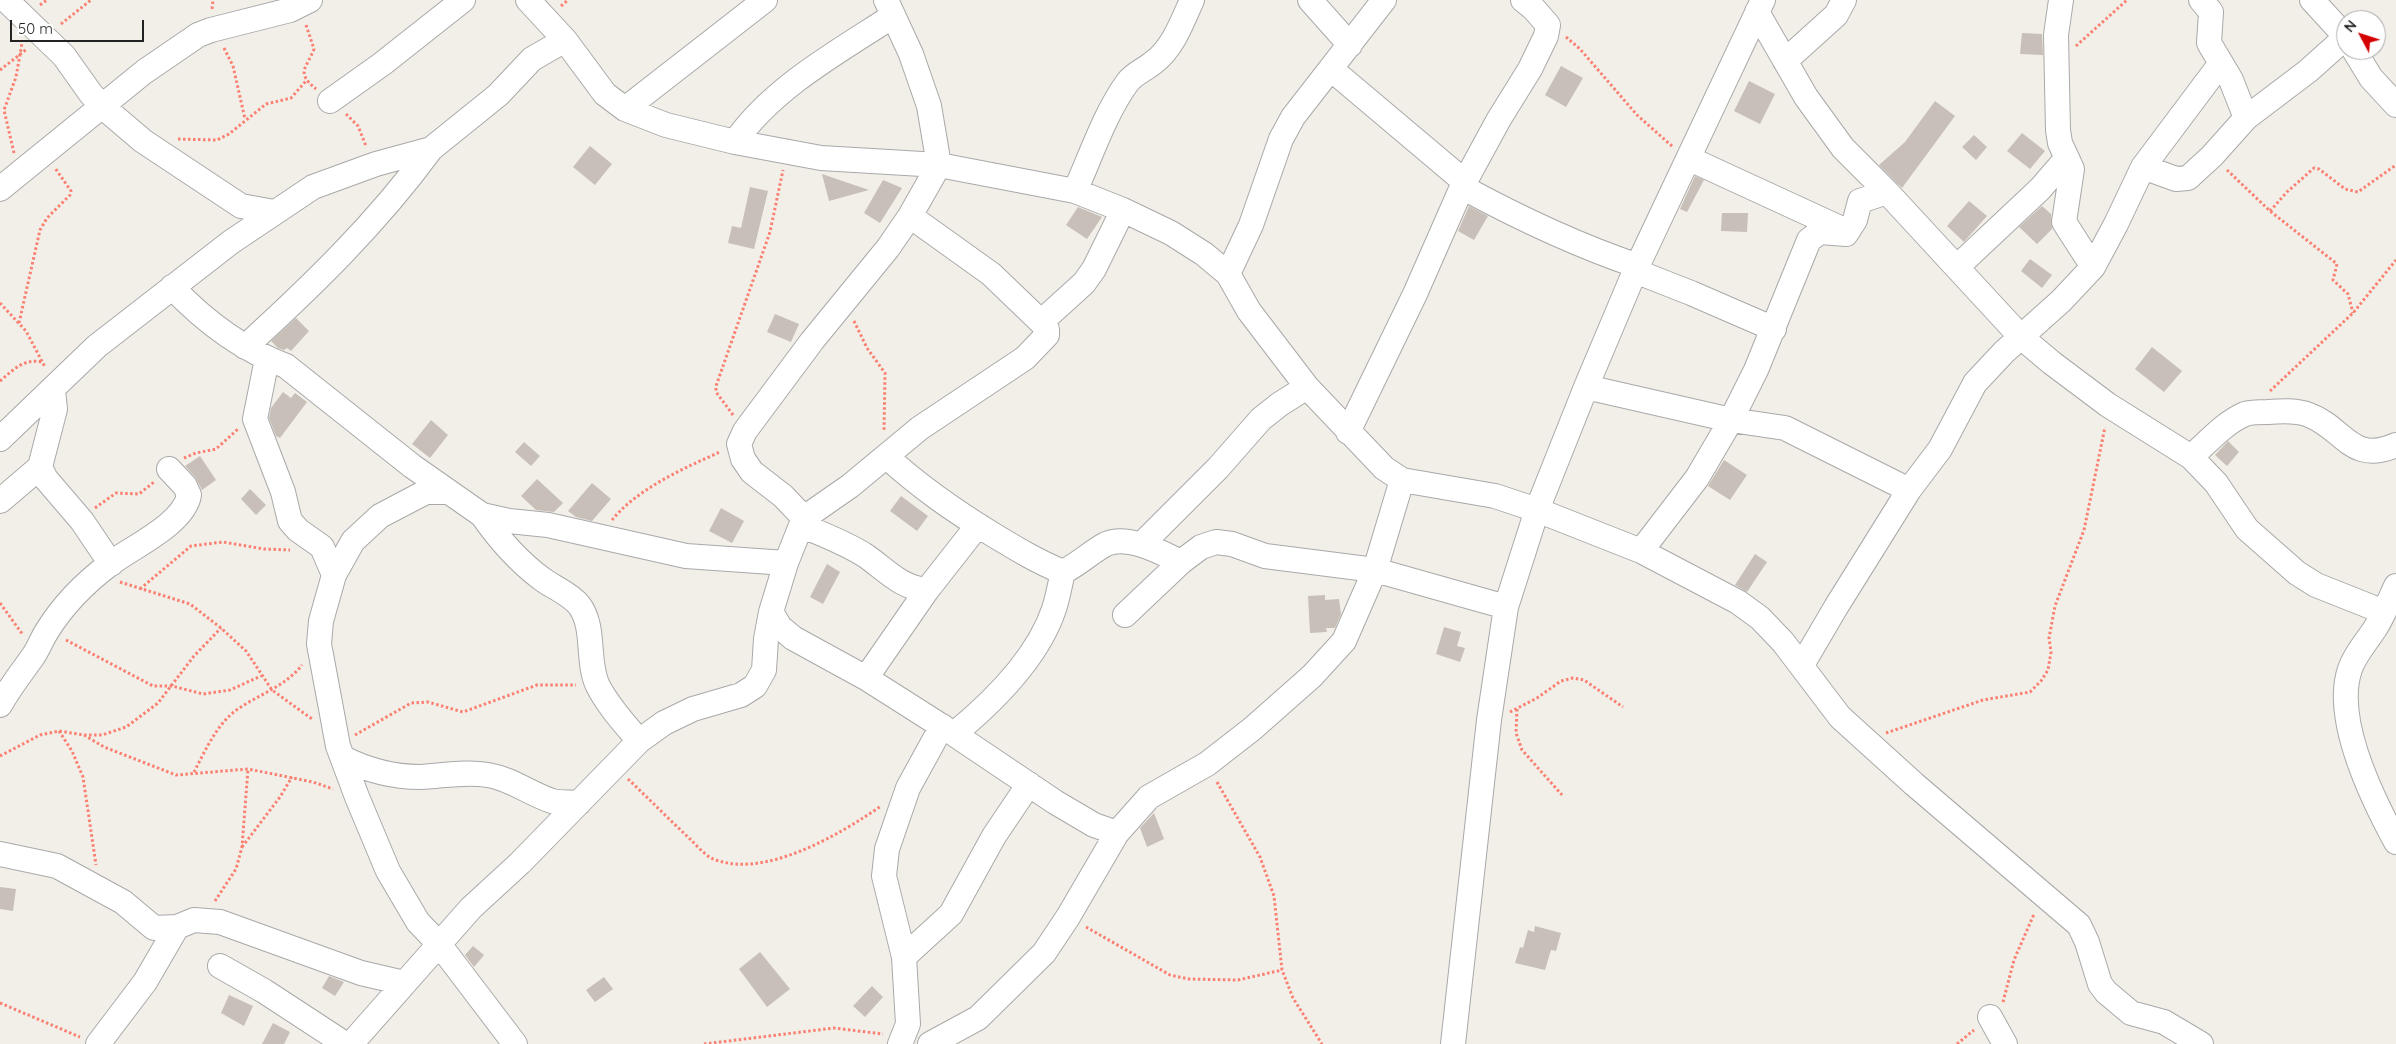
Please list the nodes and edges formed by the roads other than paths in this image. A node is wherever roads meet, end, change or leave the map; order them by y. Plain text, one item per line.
1 (6, 0) edge
2 (310, 0) edge
3 (462, 0) edge
4 (528, 0) edge
5 (765, 0) edge
6 (1192, 0) edge
7 (1310, 0) edge
8 (1384, 0) edge
9 (1844, 0) edge
10 (2061, 0) edge
11 (2201, 0) edge
12 (2312, 0) edge
13 (1760, 6) edge
14 (890, 8) edge
15 (1536, 8) edge
16 (2333, 8) edge
17 (565, 40) junction
18 (1350, 45) junction
19 (2336, 46) edge
20 (2360, 60) edge
21 (1785, 61) junction
22 (2221, 63) junction
23 (1331, 69) junction
24 (330, 101) dead end
25 (2396, 105) edge
26 (103, 107) junction
27 (625, 109) junction
28 (2246, 118) junction
29 (735, 142) junction
30 (431, 149) junction
31 (1690, 159) junction
32 (2066, 159) junction
33 (939, 165) junction
34 (2143, 167) junction
35 (1463, 185) junction
36 (0, 189) edge
37 (1075, 191) junction
38 (1887, 192) junction
39 (241, 206) junction
40 (1122, 210) junction
41 (274, 212) junction
42 (910, 216) junction
43 (254, 226) junction
44 (1848, 232) junction
45 (1957, 267) junction
46 (2092, 268) junction
47 (1637, 269) junction
48 (1228, 274) junction
49 (172, 287) junction
50 (1041, 322) junction
51 (1774, 329) junction
52 (2021, 337) junction
53 (245, 347) junction
54 (267, 359) junction
55 (1307, 387) junction
56 (1586, 387) junction
57 (53, 390) junction
58 (1731, 420) junction
59 (1348, 432) junction
60 (0, 439) edge
61 (2396, 445) edge
62 (887, 457) junction
63 (2191, 457) junction
64 (40, 467) junction
65 (169, 469) dead end
66 (1402, 480) junction
67 (1909, 490) junction
68 (447, 492) junction
69 (0, 502) edge
70 (1536, 510) junction
71 (482, 516) junction
72 (804, 522) junction
73 (978, 525) junction
74 (1142, 544) junction
75 (1641, 551) junction
76 (1181, 562) junction
77 (786, 563) junction
78 (104, 569) junction
79 (1375, 570) junction
80 (1063, 572) junction
81 (334, 575) junction
82 (2396, 586) edge
83 (926, 590) junction
84 (1506, 607) junction
85 (771, 612) junction
86 (2384, 612) junction
87 (1125, 615) dead end
88 (1802, 665) junction
89 (866, 678) junction
90 (0, 705) edge
91 (948, 730) junction
92 (639, 741) junction
93 (339, 747) junction
94 (1029, 784) junction
95 (579, 803) junction
96 (1117, 833) junction
97 (2396, 842) edge
98 (0, 854) edge
99 (186, 923) junction
100 (439, 944) junction
101 (904, 957) junction
102 (220, 966) dead end
103 (461, 974) junction
104 (409, 977) junction
105 (1990, 1017) road end
106 (904, 1035) edge
107 (98, 1043) edge
108 (345, 1044) edge
109 (351, 1044) edge
110 (515, 1044) edge
111 (930, 1044) edge
112 (1452, 1044) edge
113 (2005, 1044) edge
114 (2202, 1044) edge

1 - 26 street
2 - 26 street
3 - 24 street
4 - 17 street
5 - 27 street
6 - 37 street
7 - 18 street
8 - 18 street
9 - 21 street
10 - 32 street
11 - 22 street
12 - 16 street
13 - 21 street
13 - 31 street
14 - 29 street
14 - 33 street
15 - 35 street
17 - 27 street
17 - 30 street
18 - 23 street
19 - 28 street
20 - 25 street
21 - 38 street
22 - 28 street
22 - 34 street
23 - 35 street
23 - 48 street
26 - 36 street
26 - 39 street
27 - 29 street
28 - 34 street
29 - 33 street
30 - 41 street
30 - 53 street
31 - 44 street
31 - 47 street
32 - 45 street
32 - 46 street
33 - 37 street
33 - 42 street
34 - 46 street
35 - 47 street
35 - 59 street
37 - 40 street
38 - 44 street
38 - 45 street
39 - 41 street
39 - 43 street
40 - 48 street
40 - 50 street
41 - 43 street
42 - 50 street
42 - 72 street
43 - 49 street
44 - 51 street
45 - 52 street
46 - 52 street
47 - 51 street
47 - 56 street
48 - 55 street
49 - 53 street
49 - 57 street
50 - 62 street
51 - 58 street
52 - 63 street
52 - 67 street
53 - 54 street
54 - 68 street
54 - 81 street
55 - 59 street
55 - 74 street
56 - 58 street
56 - 70 street
57 - 60 street
57 - 64 street
58 - 67 street
58 - 75 street
59 - 66 street
61 - 63 street
62 - 72 street
62 - 73 street
63 - 86 street
64 - 69 street
64 - 78 street
65 - 78 street
66 - 70 street
66 - 79 street
67 - 88 street
68 - 71 street
68 - 81 street
70 - 75 street
70 - 84 street
71 - 77 street
71 - 92 street
72 - 77 street
72 - 83 street
73 - 80 street
73 - 83 street
74 - 76 street
74 - 80 street
75 - 88 street
76 - 79 street
76 - 87 street
77 - 85 street
78 - 90 street
79 - 84 street
79 - 96 street
80 - 91 street
81 - 93 street
82 - 86 street
83 - 89 street
84 - 112 street
85 - 89 street
85 - 92 street
86 - 97 street
88 - 114 street
89 - 91 street
91 - 94 street
91 - 101 street
92 - 95 street
93 - 95 street
93 - 100 street
94 - 96 street
94 - 101 street
95 - 100 street
96 - 111 street
98 - 99 street
99 - 104 street
99 - 107 street
100 - 103 street
100 - 104 street
101 - 106 street
102 - 108 street
103 - 104 street
103 - 110 street
104 - 109 street
105 - 113 street
106 - 111 street

